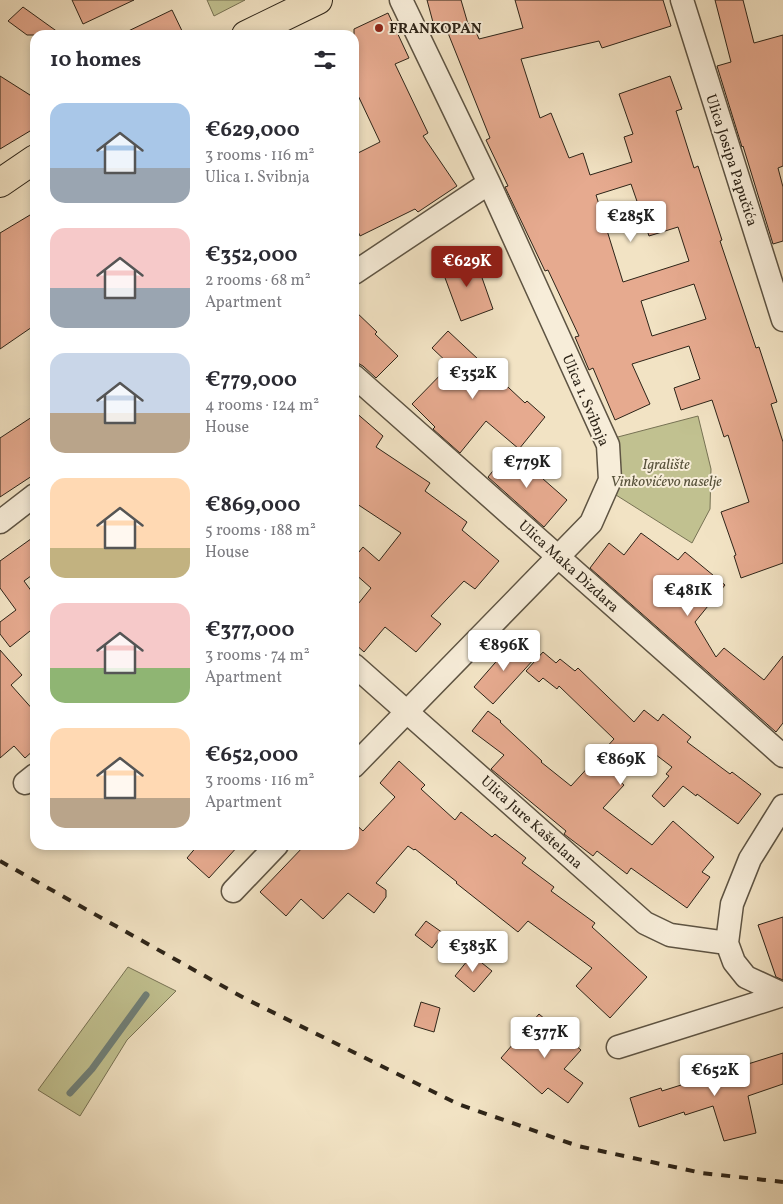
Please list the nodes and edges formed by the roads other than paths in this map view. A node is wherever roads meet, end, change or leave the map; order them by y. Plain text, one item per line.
1 (318, 0) edge
2 (401, 0) edge
3 (682, 0) edge
4 (256, 30) edge
5 (30, 162) edge
6 (0, 182) edge
7 (489, 183) junction
8 (359, 270) edge
9 (783, 320) edge
10 (359, 380) edge
11 (30, 499) edge
12 (0, 522) edge
13 (558, 556) junction
14 (359, 669) edge
15 (407, 711) junction
16 (783, 756) edge
17 (359, 761) edge
18 (783, 806) edge
19 (272, 850) edge
20 (233, 891) dead end
21 (727, 944) junction
22 (783, 995) edge
23 (618, 1047) dead end

1 - 4 main road
2 - 7 street, Ulica 1. Svibnja
3 - 9 street, Ulica Josipa Papučića
5 - 6 main road
7 - 8 street
7 - 13 street, Ulica 1. Svibnja
10 - 13 street, Ulica Maka Dizdara
11 - 12 street
13 - 15 street, Ulica 1. Svibnja
13 - 16 street, Ulica Maka Dizdara
14 - 15 street, Ulica Jure Kaštelana
15 - 17 street, Ulica 1. Svibnja
15 - 21 street, Ulica Jure Kaštelana
18 - 21 street
19 - 20 street
21 - 22 street
22 - 23 street

